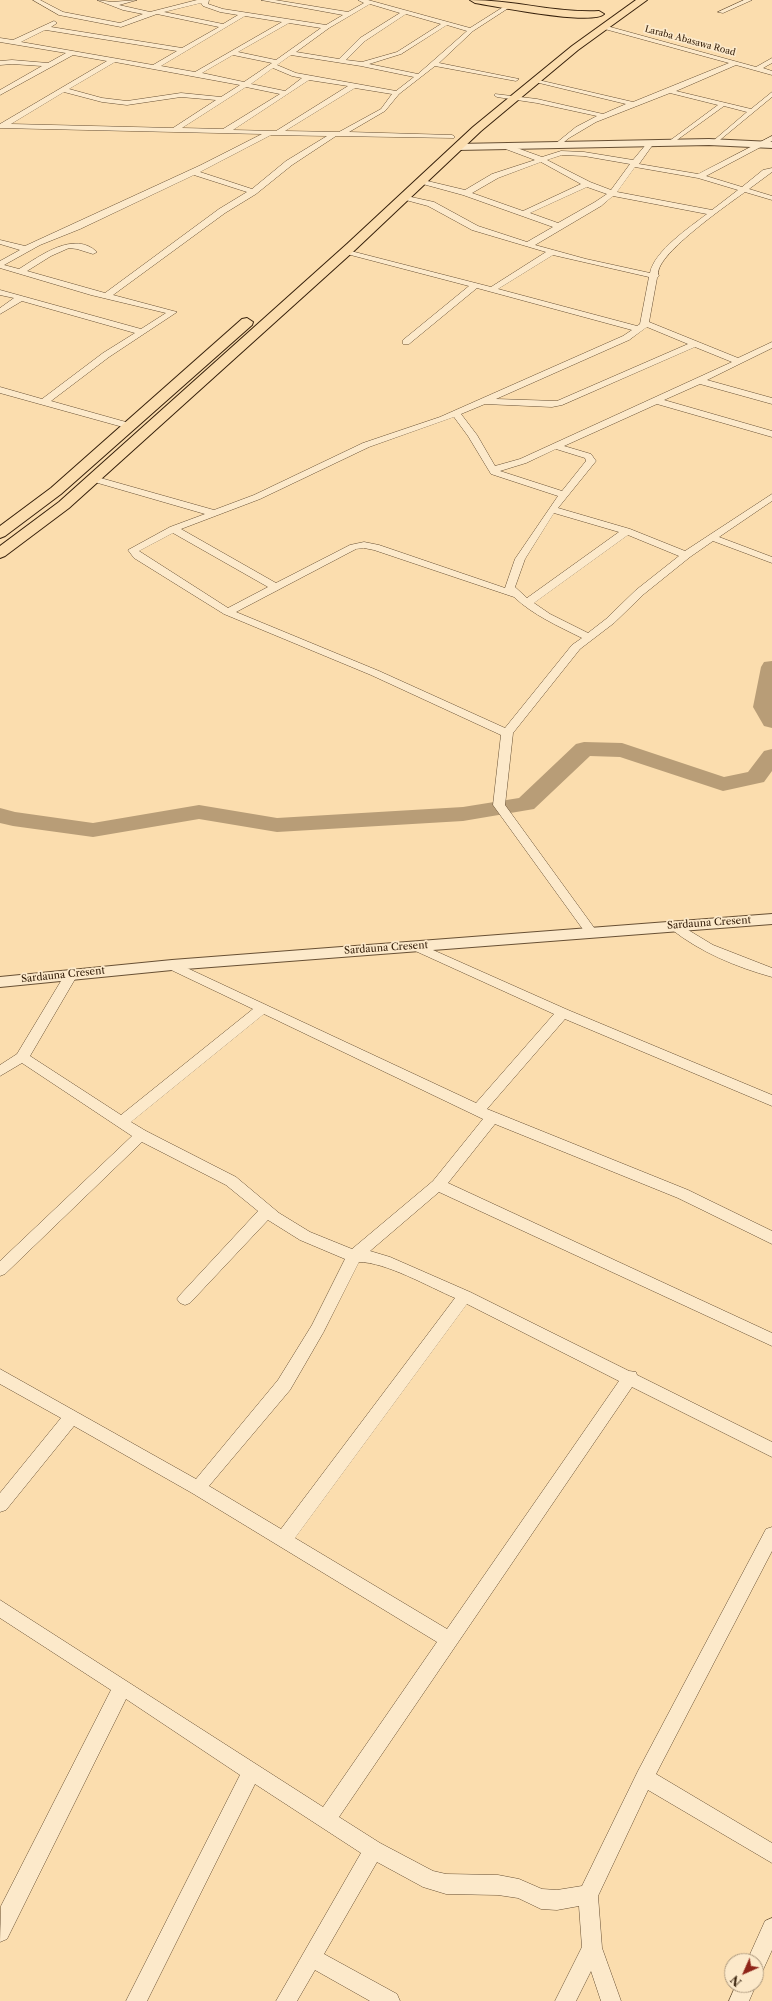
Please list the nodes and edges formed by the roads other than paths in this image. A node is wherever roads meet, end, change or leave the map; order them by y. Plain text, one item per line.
1 (36, 0) edge
2 (100, 0) edge
3 (134, 0) edge
4 (205, 0) edge
5 (264, 0) edge
6 (359, 0) edge
7 (475, 0) edge
8 (642, 0) edge
9 (749, 0) edge
10 (370, 2) junction
11 (112, 4) junction
12 (508, 6) junction
13 (519, 8) junction
14 (406, 12) junction
15 (721, 12) dead end
16 (152, 13) junction
17 (349, 14) junction
18 (243, 15) junction
19 (68, 16) junction
20 (286, 22) junction
21 (447, 23) junction
22 (121, 25) junction
23 (225, 26) junction
24 (327, 27) junction
25 (577, 27) junction
26 (603, 27) junction
27 (46, 28) junction
28 (471, 30) junction
29 (568, 38) dead end
30 (0, 40) edge
31 (15, 42) junction
32 (106, 42) junction
33 (90, 49) dead end
34 (182, 50) junction
35 (73, 53) junction
36 (231, 53) junction
37 (290, 53) junction
38 (113, 60) junction
39 (772, 60) edge
40 (341, 61) junction
41 (0, 63) edge
42 (735, 63) junction
43 (275, 64) junction
44 (361, 64) junction
45 (435, 64) junction
46 (48, 65) junction
47 (154, 67) junction
48 (757, 69) junction
49 (772, 73) edge
50 (196, 74) junction
51 (521, 75) joint
52 (420, 76) junction
53 (308, 77) junction
54 (534, 81) junction
55 (246, 84) junction
56 (355, 85) junction
57 (64, 90) junction
58 (2, 91) edge
59 (668, 92) junction
60 (286, 93) junction
61 (396, 93) junction
62 (772, 94) edge
63 (497, 95) junction
64 (515, 98) junction
65 (221, 99) junction
66 (634, 104) junction
67 (722, 105) junction
68 (752, 112) junction
69 (605, 116) junction
70 (2, 126) edge
71 (173, 130) junction
72 (224, 132) junction
73 (274, 133) junction
74 (337, 135) junction
75 (772, 138) edge
76 (455, 142) junction
77 (715, 142) junction
78 (650, 143) junction
79 (670, 143) junction
80 (761, 144) junction
81 (557, 145) junction
82 (772, 145) edge
83 (506, 146) junction
84 (542, 160) junction
85 (635, 164) junction
86 (772, 170) edge
87 (193, 172) junction
88 (699, 176) junction
89 (422, 182) junction
90 (587, 184) junction
91 (744, 190) junction
92 (253, 192) junction
93 (466, 193) junction
94 (612, 193) junction
95 (405, 197) junction
96 (772, 198) edge
97 (379, 204) dead end
98 (714, 213) junction
99 (522, 214) junction
100 (559, 226) junction
101 (0, 242) edge
102 (528, 245) junction
103 (26, 250) junction
104 (346, 251) junction
105 (93, 252) dead end
106 (552, 252) junction
107 (15, 257) junction
108 (35, 262) junction
109 (0, 265) edge
110 (22, 271) junction
111 (655, 276) junction
112 (476, 285) junction
113 (493, 289) junction
114 (0, 292) edge
115 (107, 296) junction
116 (20, 298) junction
117 (0, 312) edge
118 (255, 315) dead end
119 (642, 326) junction
120 (142, 332) junction
121 (406, 342) dead end
122 (694, 344) junction
123 (772, 345) edge
124 (740, 362) junction
125 (700, 381) junction
126 (0, 390) edge
127 (481, 401) junction
128 (657, 401) junction
129 (772, 401) edge
130 (44, 402) junction
131 (455, 413) junction
132 (130, 426) junction
133 (772, 434) edge
134 (554, 446) junction
135 (493, 470) junction
136 (94, 479) junction
137 (562, 494) junction
138 (772, 497) edge
139 (552, 509) junction
140 (213, 512) junction
141 (173, 529) junction
142 (627, 531) junction
143 (0, 533) edge
144 (713, 538) junction
145 (0, 553) edge
146 (686, 555) junction
147 (772, 560) edge
148 (275, 587) junction
149 (517, 595) junction
150 (526, 604) junction
151 (228, 612) junction
152 (589, 637) junction
153 (507, 732) junction
154 (772, 919) edge
155 (675, 926) junction
156 (591, 932) junction
157 (415, 946) junction
158 (172, 964) junction
159 (772, 973) edge
160 (72, 974) junction
161 (0, 982) edge
162 (263, 1008) junction
163 (563, 1013) junction
164 (22, 1057) junction
165 (0, 1071) edge
166 (772, 1101) edge
167 (478, 1110) junction
168 (492, 1117) junction
169 (122, 1122) junction
170 (141, 1135) junction
171 (438, 1185) junction
172 (267, 1211) junction
173 (772, 1238) edge
174 (354, 1256) junction
175 (0, 1270) edge
176 (465, 1296) junction
177 (185, 1299) dead end
178 (772, 1340) edge
179 (0, 1376) edge
180 (630, 1378) junction
181 (71, 1418) junction
182 (772, 1450) edge
183 (198, 1488) junction
184 (0, 1505) edge
185 (283, 1540) junction
186 (770, 1542) edge
187 (0, 1608) edge
188 (449, 1640) junction
189 (122, 1688) junction
190 (252, 1771) junction
191 (644, 1777) junction
192 (326, 1819) junction
193 (373, 1850) junction
194 (772, 1854) edge
195 (588, 1895) junction
196 (4, 1910) edge
197 (772, 1928) edge
198 (0, 1932) edge
199 (592, 1948) junction
200 (761, 1953) edge
201 (311, 1957) junction
202 (136, 2001) edge
203 (286, 2001) edge
204 (390, 2001) edge
205 (565, 2001) edge
206 (611, 2001) edge

1 - 19 street
2 - 11 street
3 - 11 street
4 - 16 street
4 - 18 street
5 - 17 street
6 - 10 street
7 - 12 main road
8 - 26 main road
9 - 15 street
10 - 14 street
10 - 17 street
11 - 16 street
12 - 13 main road
12 - 28 street
13 - 25 main road
13 - 25 main road
14 - 21 street
14 - 40 street
16 - 22 street
16 - 23 street
17 - 24 street
18 - 20 street
18 - 23 street
19 - 22 street
19 - 27 street
20 - 24 street
20 - 36 street
21 - 28 street
21 - 44 street
22 - 32 street
23 - 34 street
24 - 37 street
25 - 29 main road
26 - 42 street, Laraba Abasawa Road
26 - 54 main road
27 - 31 street
27 - 32 street
28 - 45 street
30 - 31 street
31 - 35 street
32 - 34 street
33 - 35 street
34 - 47 street
35 - 38 street
35 - 46 street
36 - 43 street
36 - 50 street
37 - 40 street
37 - 43 street
38 - 47 street
38 - 57 street
39 - 48 street
40 - 44 street
41 - 46 street
42 - 48 street, Laraba Abasawa Road
42 - 59 street
43 - 53 street
43 - 55 street
44 - 52 street
45 - 51 street
45 - 52 street
46 - 58 street
47 - 50 street
48 - 49 street, Laraba Abasawa Road
50 - 55 street
51 - 63 main road
52 - 61 street
53 - 56 street
53 - 60 street
54 - 64 main road
54 - 66 street
55 - 60 street
55 - 65 street
56 - 61 street
56 - 73 street
57 - 65 street
57 - 70 street
59 - 66 street
59 - 67 street
60 - 72 street
61 - 74 street
62 - 68 street
63 - 64 street
63 - 76 main road
64 - 69 street
64 - 76 main road
65 - 71 street
66 - 69 street
67 - 68 street
67 - 79 street
68 - 77 street
69 - 81 street
70 - 71 street
71 - 72 street
72 - 73 street
73 - 74 street
73 - 87 street
74 - 76 street
74 - 92 street
75 - 80 street
76 - 83 street
76 - 89 main road
76 - 97 main road
77 - 79 street
77 - 80 street
78 - 79 street
78 - 81 street
78 - 85 street
80 - 82 street
80 - 88 street
81 - 83 street
83 - 84 street
84 - 85 street
84 - 90 street
84 - 93 street
85 - 88 street
85 - 94 street
86 - 91 street
87 - 92 street
87 - 103 street
88 - 91 street
89 - 93 street
89 - 95 main road
90 - 94 street
90 - 99 street
91 - 96 street
91 - 98 street
92 - 115 street
93 - 99 street
94 - 98 street
94 - 100 street
95 - 102 street
95 - 104 main road
98 - 111 street
99 - 100 street
100 - 102 street
101 - 103 street
102 - 106 street
103 - 107 street
104 - 112 street
104 - 136 main road
105 - 108 street
106 - 111 street
106 - 113 street
107 - 108 street
107 - 109 street
108 - 110 street
109 - 110 street
110 - 115 street
111 - 119 street
112 - 113 street
112 - 121 street
113 - 119 street
114 - 116 street
115 - 120 street
116 - 117 street
116 - 120 street
118 - 132 main road
119 - 122 street
119 - 127 street
120 - 130 street
122 - 124 street
122 - 127 street
123 - 124 street
124 - 125 street
125 - 128 street
125 - 129 street
126 - 130 street
127 - 131 street
128 - 133 street
128 - 134 street
130 - 132 street
131 - 135 street
131 - 140 street
132 - 143 main road
134 - 135 street
134 - 137 street
135 - 137 street
136 - 140 street
136 - 145 main road
137 - 139 street
138 - 144 street
139 - 142 street
139 - 149 street
140 - 141 street
141 - 148 street
141 - 151 street
142 - 146 street
142 - 150 street
144 - 146 street
144 - 147 street
146 - 152 street
148 - 149 street
148 - 151 street
149 - 150 street
150 - 152 street
151 - 153 street
152 - 153 street
153 - 156 street
154 - 155 street, Sardauna Cresent
155 - 156 street, Sardauna Cresent
155 - 159 street
156 - 157 street, Sardauna Cresent
157 - 158 street, Sardauna Cresent
157 - 163 street
158 - 160 street, Sardauna Cresent
158 - 162 street
160 - 161 street, Sardauna Cresent
160 - 164 street
162 - 167 street
162 - 169 street
163 - 166 street
163 - 167 street
164 - 165 street
164 - 169 street
167 - 168 street
168 - 171 street
168 - 173 street
169 - 170 street
170 - 172 street
170 - 175 street
171 - 174 street
171 - 178 street
172 - 174 street
172 - 177 street
174 - 176 street
174 - 183 street
176 - 180 street
176 - 185 street
179 - 181 street
180 - 182 street
180 - 188 street
181 - 183 street
181 - 184 street
183 - 185 street
185 - 188 street
186 - 191 street
187 - 189 street
188 - 192 street
189 - 190 street
189 - 196 street
190 - 192 street
190 - 202 street
191 - 194 street
191 - 195 street
192 - 193 street
193 - 195 street
193 - 201 street
195 - 199 street
196 - 198 street
197 - 200 street
199 - 205 street
199 - 206 street
201 - 203 street
201 - 204 street

